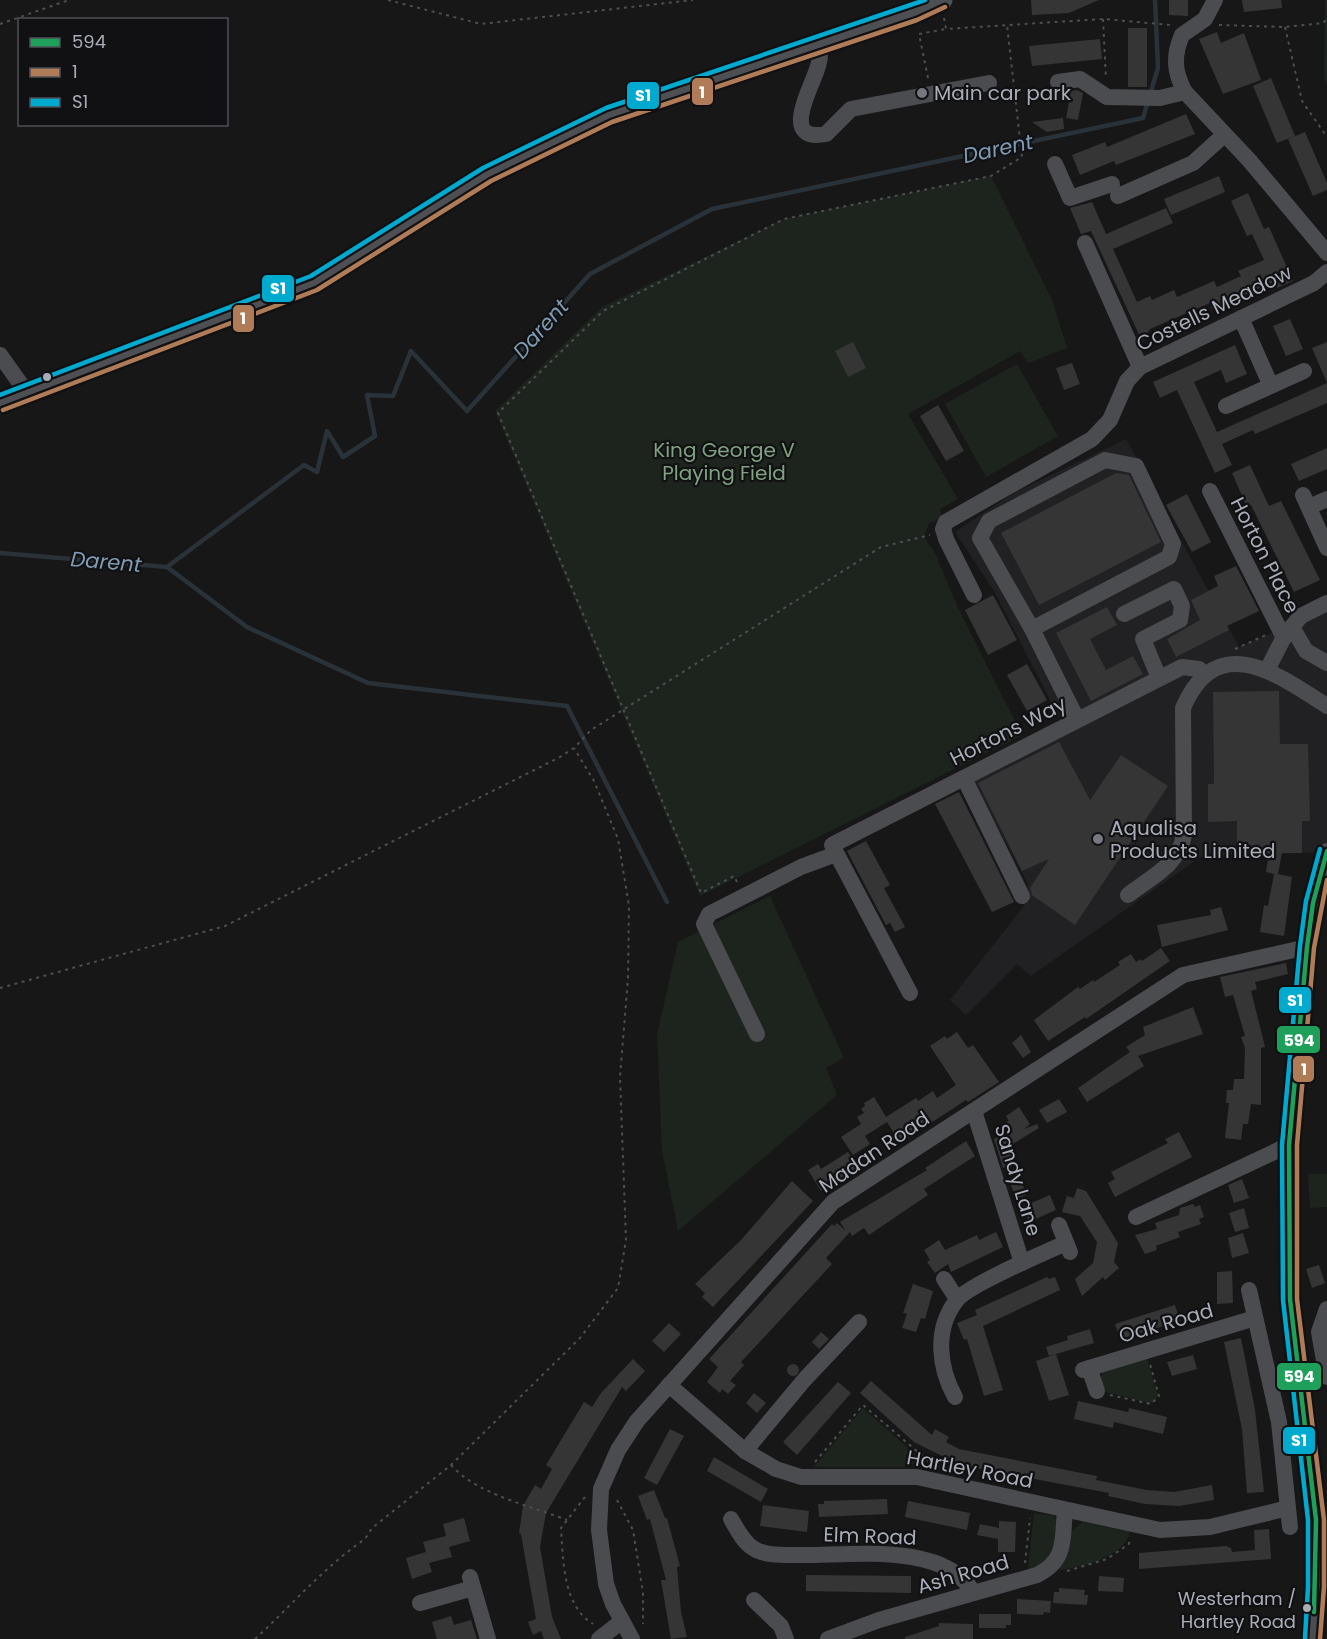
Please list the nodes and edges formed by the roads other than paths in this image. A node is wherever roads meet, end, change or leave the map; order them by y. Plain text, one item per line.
1 (942, 0) edge
2 (1215, 0) edge
3 (819, 44) junction
4 (1058, 82) dead end
5 (989, 83) dead end
6 (1185, 92) junction
7 (1224, 135) junction
8 (1055, 164) dead end
9 (1085, 243) dead end
10 (1327, 253) edge
11 (1327, 272) edge
12 (1241, 318) junction
13 (0, 355) edge
14 (1140, 367) junction
15 (1304, 372) dead end
16 (1271, 386) junction
17 (27, 393) junction
18 (0, 403) edge
19 (1226, 406) dead end
20 (1210, 491) dead end
21 (1327, 499) edge
22 (1327, 548) edge
23 (974, 595) dead end
24 (1327, 603) edge
25 (1124, 614) dead end
26 (1032, 629) junction
27 (1285, 631) junction
28 (1327, 663) edge
29 (1267, 670) junction
30 (1205, 675) junction
31 (1160, 678) junction
32 (1327, 706) edge
33 (1077, 719) junction
34 (964, 778) junction
35 (834, 849) junction
36 (1327, 851) edge
37 (1128, 895) dead end
38 (1022, 896) dead end
39 (1320, 904) edge
40 (1307, 947) junction
41 (910, 993) dead end
42 (757, 1034) dead end
43 (974, 1111) junction
44 (1289, 1144) junction
45 (1136, 1217) dead end
46 (1059, 1225) dead end
47 (1022, 1263) junction
48 (944, 1279) dead end
49 (1249, 1290) dead end
50 (957, 1299) junction
51 (1327, 1310) edge
52 (1255, 1318) junction
53 (859, 1322) dead end
54 (1327, 1377) edge
55 (669, 1385) junction
56 (1097, 1391) road end
57 (955, 1397) dead end
58 (1306, 1416) junction
59 (1279, 1422) junction
60 (745, 1451) junction
61 (1319, 1472) edge
62 (1288, 1508) junction
63 (1065, 1510) junction
64 (732, 1519) dead end
65 (1290, 1527) dead end
66 (973, 1592) junction
67 (754, 1600) dead end
68 (420, 1603) dead end
69 (622, 1621) junction
70 (638, 1633) edge
71 (603, 1636) edge
72 (488, 1639) edge
73 (786, 1639) edge
74 (828, 1639) edge
75 (1312, 1639) edge

1 - 3 main road
2 - 6 street
3 - 5 street
3 - 17 main road
4 - 6 street
6 - 7 street
7 - 8 street
7 - 10 street
9 - 14 street
11 - 12 street, Costells Meadow
12 - 14 street, Costells Meadow
12 - 16 street
13 - 17 street
14 - 23 street, Costells Meadow
15 - 16 street
16 - 19 street
17 - 18 main road
20 - 27 street, Horton Place
21 - 22 street
24 - 27 street
25 - 31 street
26 - 26 street
26 - 33 street
27 - 28 street, Horton Place
27 - 29 street
29 - 30 street
29 - 32 street
30 - 31 street, Hortons Way
30 - 37 street
31 - 33 street, Hortons Way
33 - 34 street, Hortons Way
34 - 35 street, Hortons Way
34 - 38 street
35 - 41 street
35 - 42 street, Hortons Way
36 - 39 street
39 - 40 street
40 - 43 street, Madan Road
40 - 44 street
43 - 47 street, Sandy Lane
43 - 55 street, Madan Road
44 - 45 street
44 - 58 street
46 - 47 street, Sandy Lane
47 - 50 street, Sandy Lane
48 - 50 street
49 - 52 street
50 - 57 street
51 - 54 street
52 - 56 street, Oak Road
52 - 59 street
53 - 60 street
55 - 60 street, Hartley Road
55 - 69 street, Madan Road
58 - 59 street
58 - 61 street
59 - 62 street
60 - 63 street, Hartley Road
61 - 75 street
62 - 63 street, Hartley Road
62 - 65 street
63 - 66 street, Ash Road
64 - 66 street, Elm Road
66 - 74 street, Ash Road
67 - 73 street
68 - 72 street
69 - 70 street, Madan Road
69 - 71 street

